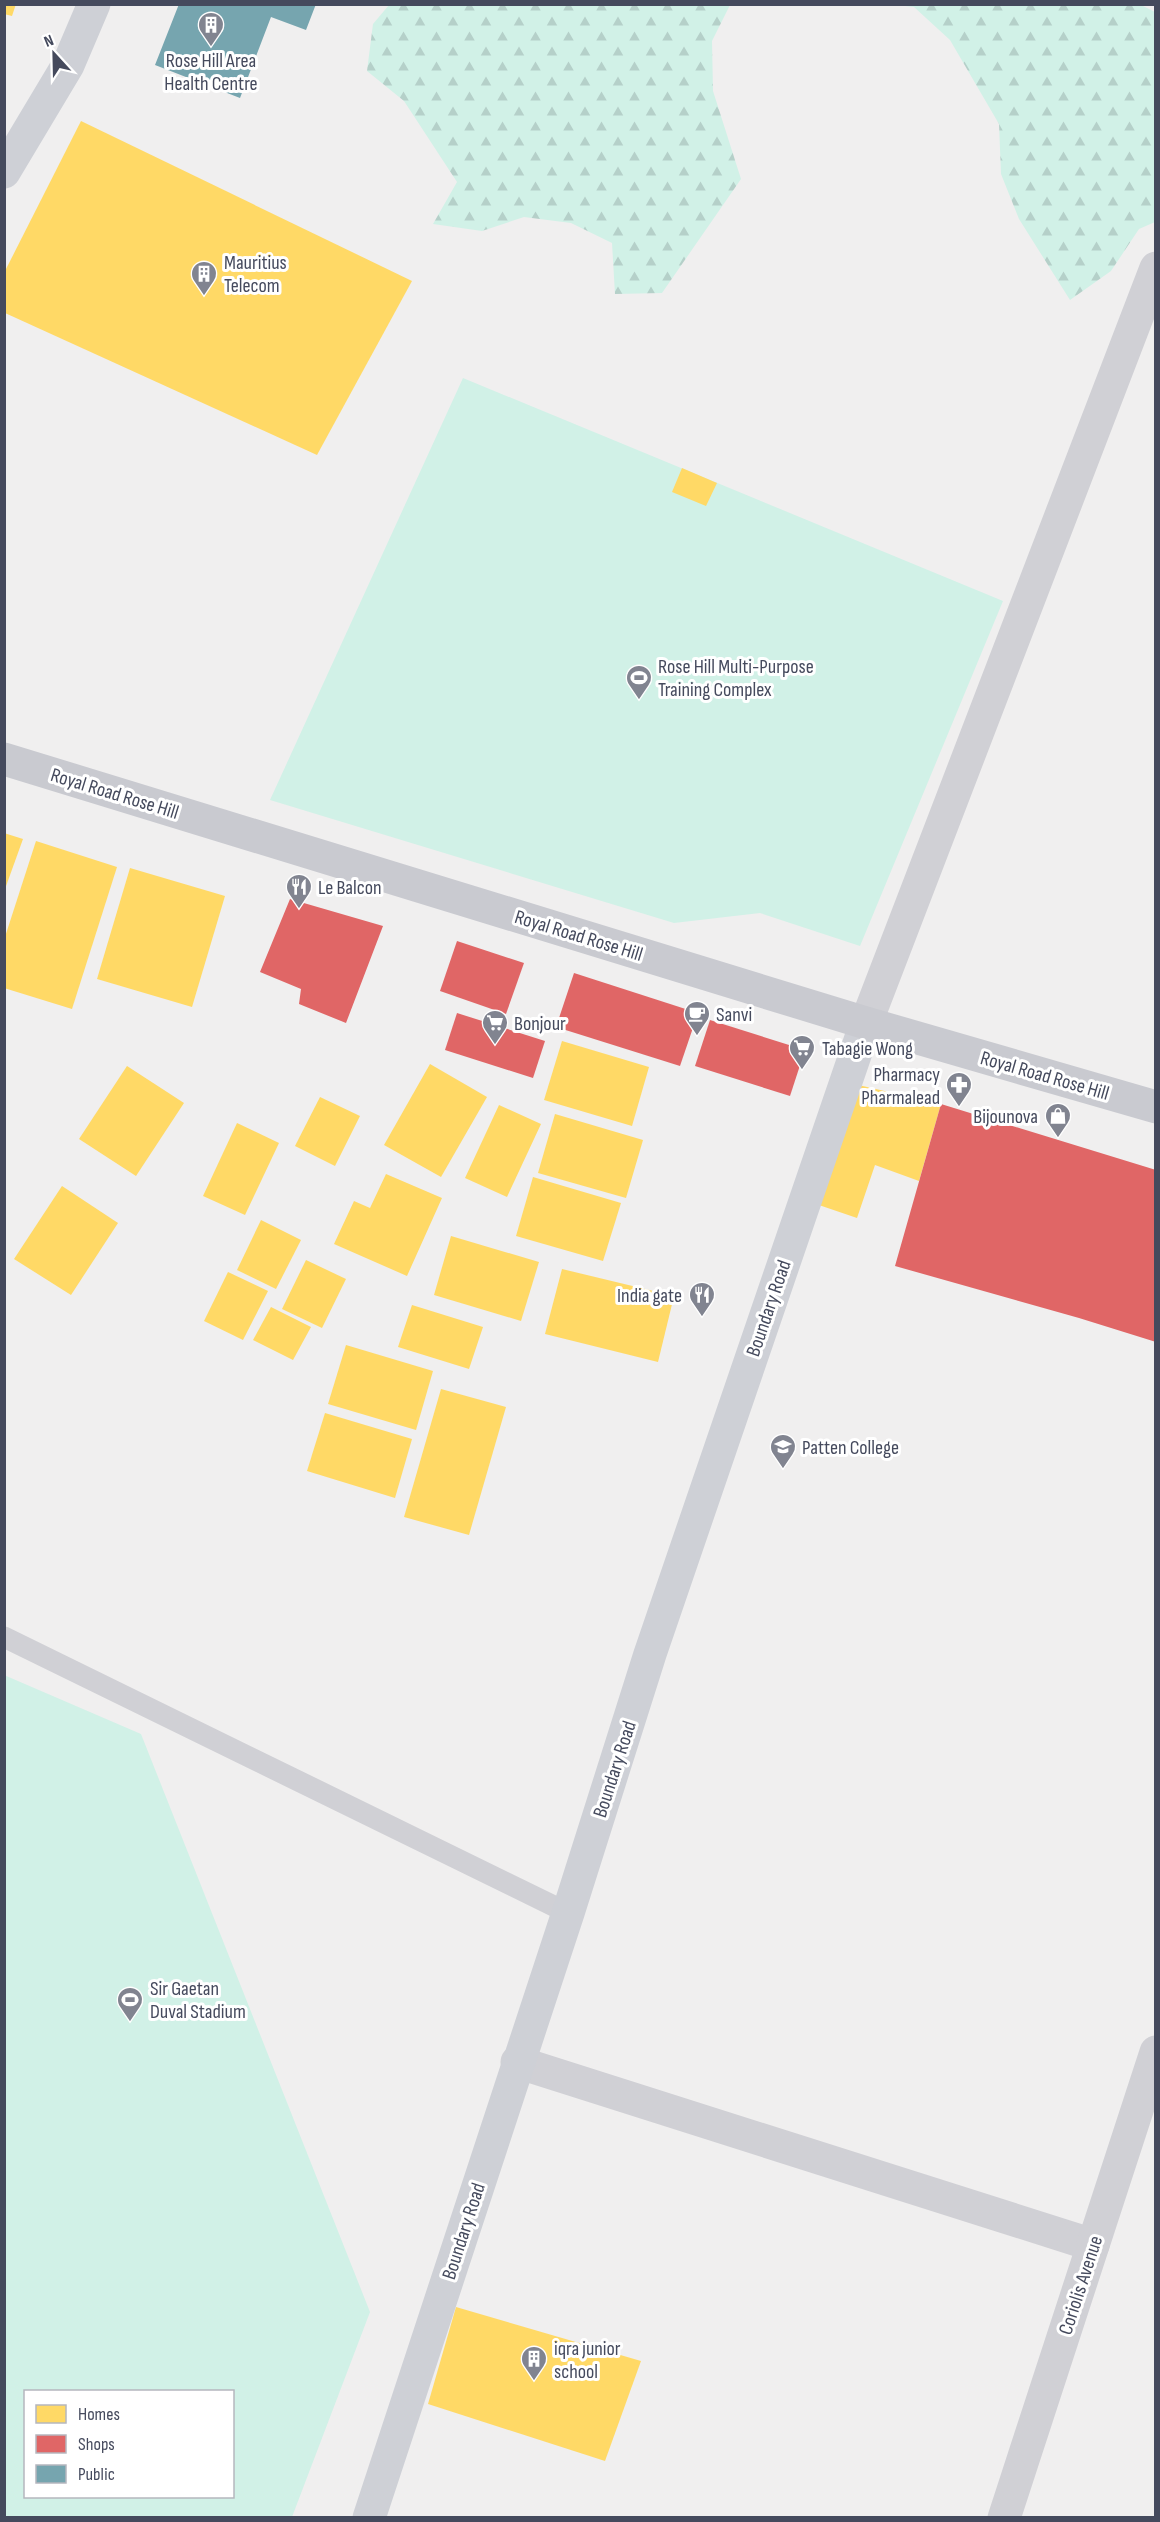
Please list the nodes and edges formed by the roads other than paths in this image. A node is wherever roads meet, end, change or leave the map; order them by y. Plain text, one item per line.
1 (94, 4) edge
2 (4, 172) edge
3 (1155, 268) edge
4 (4, 759) edge
5 (866, 1023) junction
6 (1155, 1107) edge
7 (4, 1637) edge
8 (568, 1913) junction
9 (1155, 2052) edge
10 (517, 2062) junction
11 (1093, 2244) junction
12 (369, 2517) edge
13 (1004, 2517) edge

1 - 2 main road
3 - 5 street
4 - 5 main road, Royal Road Rose Hill
5 - 6 main road, Royal Road Rose Hill
5 - 8 main road, Boundary Road
7 - 8 lane
8 - 10 main road, Boundary Road
9 - 11 street, Coriolis Avenue
10 - 11 street
10 - 12 main road, Boundary Road
11 - 13 street, Coriolis Avenue

